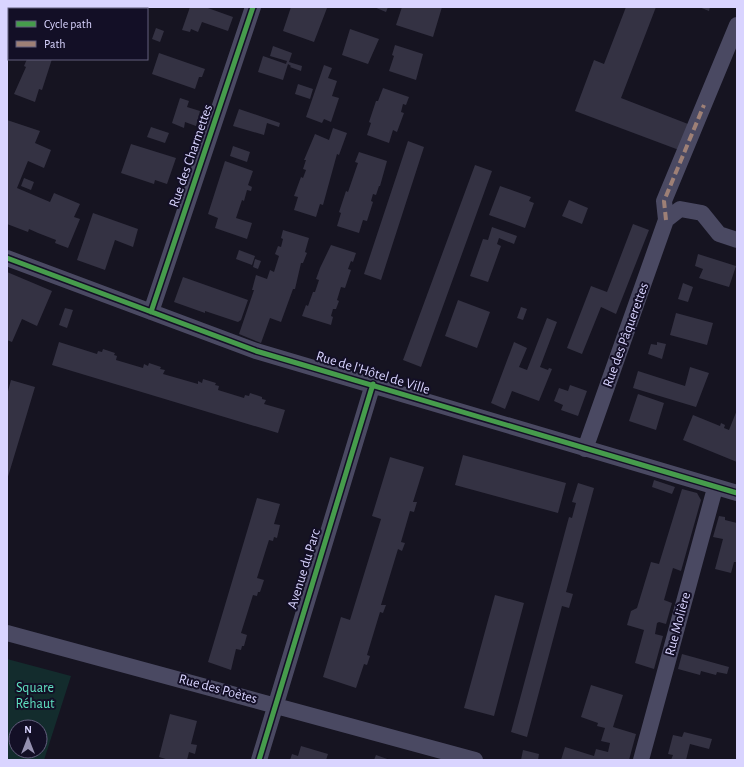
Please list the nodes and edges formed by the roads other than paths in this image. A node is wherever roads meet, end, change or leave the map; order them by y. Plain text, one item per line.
1 (253, 7) edge
2 (736, 29) edge
3 (666, 220) junction
4 (737, 240) edge
5 (7, 258) edge
6 (151, 312) junction
7 (373, 384) junction
8 (585, 449) junction
9 (716, 488) junction
10 (737, 493) edge
11 (7, 633) edge
12 (275, 705) junction
13 (441, 756) edge
14 (259, 760) edge
15 (475, 760) edge
16 (640, 760) edge

1 - 6 street, Rue des Charmettes
2 - 3 street
3 - 4 street
3 - 8 street, Rue des Pâquerettes
5 - 6 street, Rue de l'Hôtel de Ville
6 - 7 street, Rue de l'Hôtel de Ville
7 - 8 street, Rue de l'Hôtel de Ville
7 - 12 street, Avenue du Parc
8 - 9 street, Rue de l'Hôtel de Ville
9 - 10 street, Rue de l'Hôtel de Ville
9 - 16 street, Rue Molière
11 - 12 street, Rue des Poètes
12 - 13 street, Rue des Poètes
12 - 14 street, Avenue du Parc
13 - 15 street, Rue des Poètes

